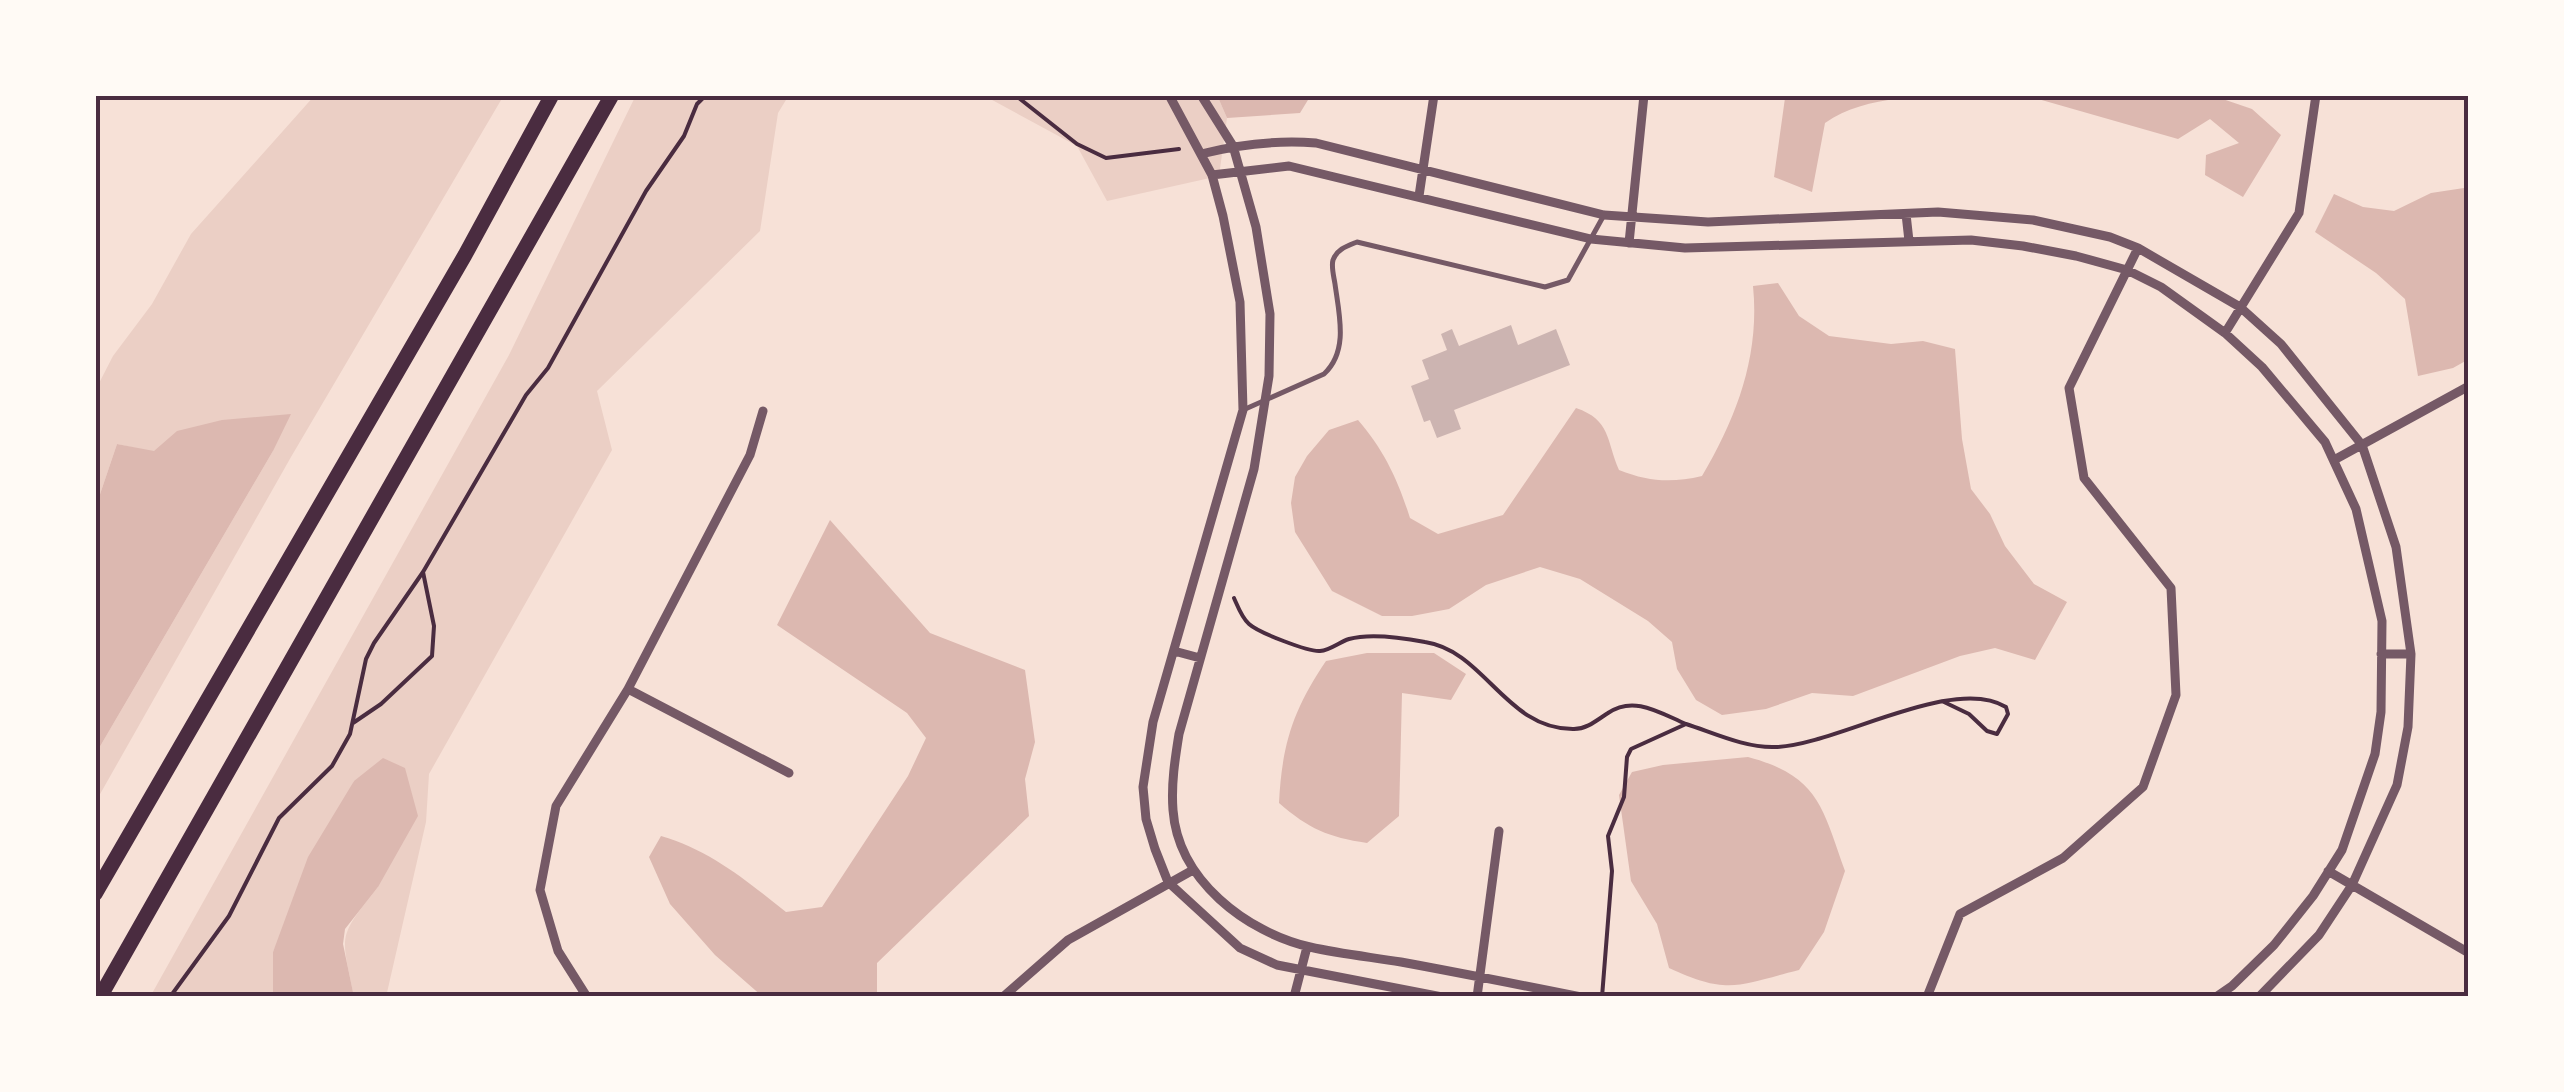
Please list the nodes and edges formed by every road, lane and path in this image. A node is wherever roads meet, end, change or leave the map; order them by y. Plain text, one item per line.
1 (552, 95) edge
2 (612, 95) edge
3 (706, 95) edge
4 (1015, 95) edge
5 (1169, 95) edge
6 (1202, 95) edge
7 (1434, 95) edge
8 (1644, 95) edge
9 (2316, 95) edge
10 (1233, 146) junction
11 (1200, 152) junction
12 (1424, 168) junction
13 (1241, 171) junction
14 (1212, 174) junction
15 (1419, 196) junction
16 (1906, 214) junction
17 (1604, 215) junction
18 (1634, 216) junction
19 (1591, 239) junction
20 (1909, 241) junction
21 (1629, 243) junction
22 (2138, 248) junction
23 (2127, 270) junction
24 (2240, 308) junction
25 (2224, 333) junction
26 (2469, 386) edge
27 (1267, 400) junction
28 (1243, 410) junction
29 (763, 411) dead end
30 (2362, 445) junction
31 (2334, 460) junction
32 (423, 572) junction
33 (1225, 574) junction
34 (1174, 651) junction
35 (2381, 654) junction
36 (2412, 654) junction
37 (1200, 658) junction
38 (628, 689) junction
39 (1944, 702) junction
40 (353, 723) junction
41 (1686, 724) junction
42 (789, 773) dead end
43 (1500, 831) dead end
44 (1193, 870) junction
45 (2328, 872) junction
46 (1168, 882) junction
47 (2352, 885) junction
48 (95, 894) edge
49 (1307, 947) junction
50 (2469, 953) edge
51 (1302, 970) junction
52 (1480, 976) junction
53 (100, 997) edge
54 (170, 997) edge
55 (587, 997) edge
56 (1003, 997) edge
57 (1294, 997) edge
58 (1442, 997) edge
59 (1477, 997) edge
60 (1582, 997) edge
61 (1602, 997) edge
62 (1927, 997) edge
63 (2216, 997) edge
64 (2259, 997) edge

1 - 48 main road
2 - 53 main road
3 - 32 path
4 - 11 path
5 - 11 street
6 - 10 street
7 - 12 street
8 - 18 street
9 - 24 street
10 - 11 street
10 - 12 street
10 - 13 street
11 - 14 street
12 - 15 street
12 - 17 street
13 - 14 street
13 - 15 street
13 - 27 street
14 - 28 street
15 - 19 street
16 - 18 street
16 - 20 street
16 - 22 street
17 - 18 street
17 - 19 lane
18 - 21 street
19 - 21 street
19 - 27 lane
20 - 21 street
20 - 23 street
22 - 23 street
22 - 24 street
23 - 25 street
23 - 62 street
24 - 25 street
24 - 30 street
25 - 31 street
26 - 30 street
27 - 28 lane
27 - 33 street
28 - 34 street
29 - 38 street
30 - 31 street
30 - 36 street
31 - 35 street
32 - 40 path
32 - 40 path
33 - 37 street
33 - 41 path
34 - 37 street
34 - 46 street
35 - 36 street
35 - 45 street
36 - 47 street
37 - 44 street
38 - 42 street
38 - 55 street
39 - 39 path
39 - 41 path
40 - 54 path
41 - 61 path
43 - 52 street
44 - 46 street
44 - 49 street
45 - 47 street
45 - 63 street
46 - 51 street
46 - 56 street
47 - 50 street
47 - 64 street
49 - 51 street
49 - 52 street
51 - 57 street
51 - 58 street
52 - 59 street
52 - 60 street

